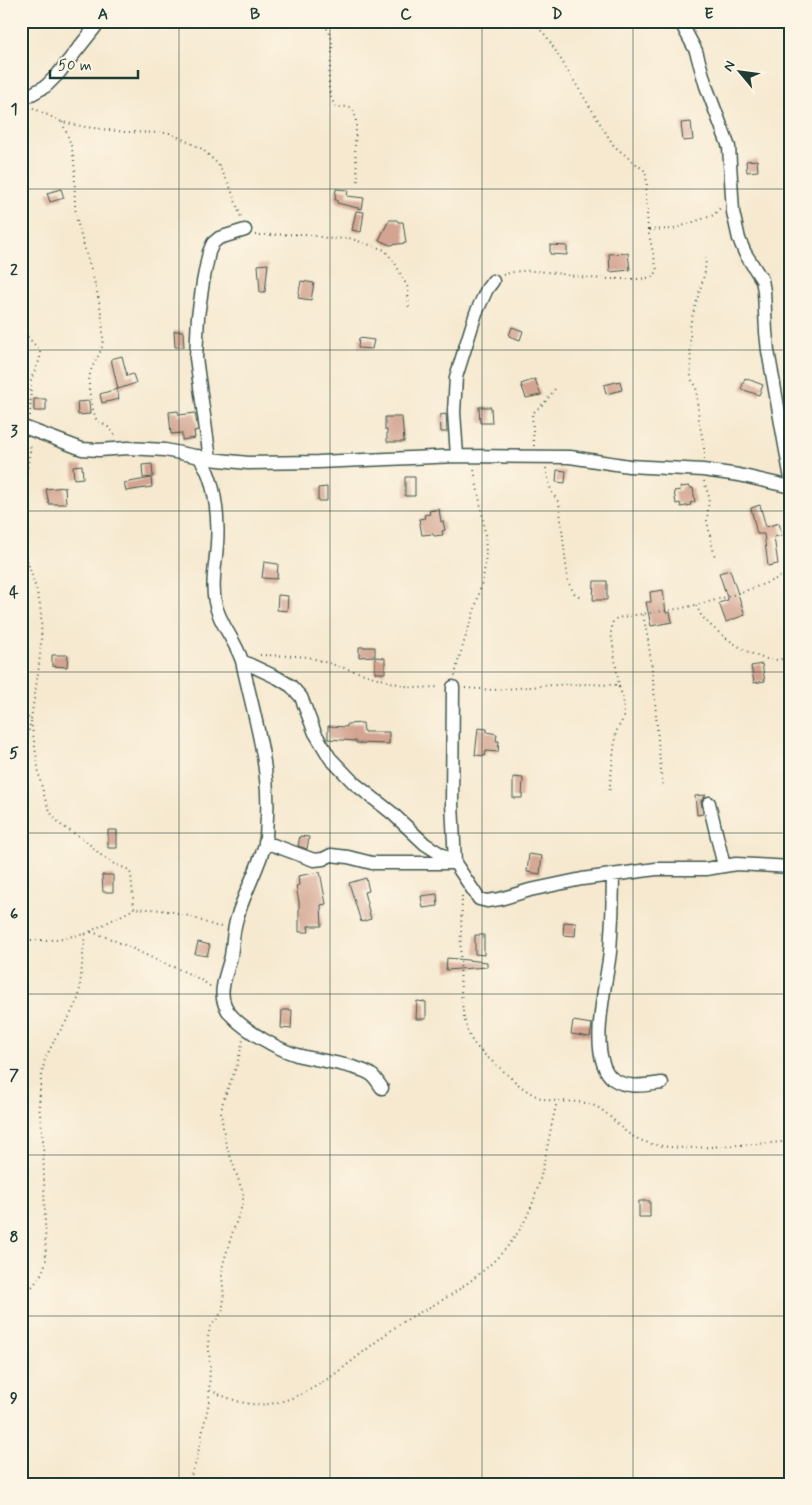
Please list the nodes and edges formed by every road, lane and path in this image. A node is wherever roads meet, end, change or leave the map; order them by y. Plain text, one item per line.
1 (100, 21) edge
2 (320, 21) edge
3 (365, 21) edge
4 (398, 21) edge
5 (530, 21) edge
6 (680, 21) edge
7 (25, 103) edge
8 (21, 116) edge
9 (62, 122) junction
10 (21, 146) edge
11 (358, 184) dead end
12 (731, 196) junction
13 (245, 230) junction
14 (648, 230) junction
15 (706, 256) dead end
16 (493, 281) joint
17 (409, 311) dead end
18 (21, 329) edge
19 (554, 389) dead end
20 (28, 429) edge
21 (128, 448) junction
22 (457, 456) junction
23 (472, 456) junction
24 (539, 456) junction
25 (204, 457) junction
26 (703, 470) junction
27 (791, 479) edge
28 (791, 487) edge
29 (715, 558) dead end
30 (791, 572) edge
31 (580, 597) dead end
32 (697, 604) junction
33 (643, 615) junction
34 (240, 655) junction
35 (791, 657) edge
36 (456, 687) junction
37 (619, 687) junction
38 (21, 710) edge
39 (31, 721) junction
40 (21, 770) edge
41 (663, 786) dead end
42 (609, 794) dead end
43 (709, 803) dead end
44 (265, 842) junction
45 (724, 866) junction
46 (458, 867) junction
47 (791, 867) edge
48 (613, 876) junction
49 (134, 909) junction
50 (234, 928) junction
51 (91, 932) junction
52 (85, 934) junction
53 (21, 940) edge
54 (224, 1005) junction
55 (246, 1028) junction
56 (662, 1083) dead end
57 (382, 1088) dead end
58 (558, 1101) junction
59 (791, 1141) edge
60 (21, 1298) edge
61 (210, 1390) junction
62 (188, 1484) edge

1 - 7 street
2 - 11 path
3 - 4 path
5 - 14 path
6 - 12 street
7 - 9 path
8 - 10 path
9 - 13 path
9 - 21 path
12 - 14 path
12 - 27 street
13 - 17 path
13 - 25 street
14 - 16 path
15 - 26 path
16 - 22 street
18 - 20 path
19 - 24 path
20 - 21 street
20 - 39 path
21 - 25 street
22 - 23 street
22 - 25 street
23 - 24 street
23 - 36 path
24 - 26 street
24 - 31 path
25 - 34 street
26 - 28 street
26 - 29 path
30 - 32 path
32 - 33 path
32 - 35 path
33 - 37 path
33 - 41 path
34 - 36 path
34 - 44 street
34 - 46 street
36 - 37 path
36 - 46 street
37 - 42 path
38 - 39 path
39 - 40 path
39 - 49 path
43 - 45 street
44 - 46 street
44 - 50 street
45 - 47 street
45 - 48 street
46 - 48 street
46 - 58 path
48 - 56 street
49 - 50 path
49 - 51 path
50 - 54 street
51 - 52 path
51 - 54 path
52 - 53 path
52 - 60 path
54 - 55 street
55 - 57 street
55 - 61 path
58 - 59 path
58 - 61 path
61 - 62 path

